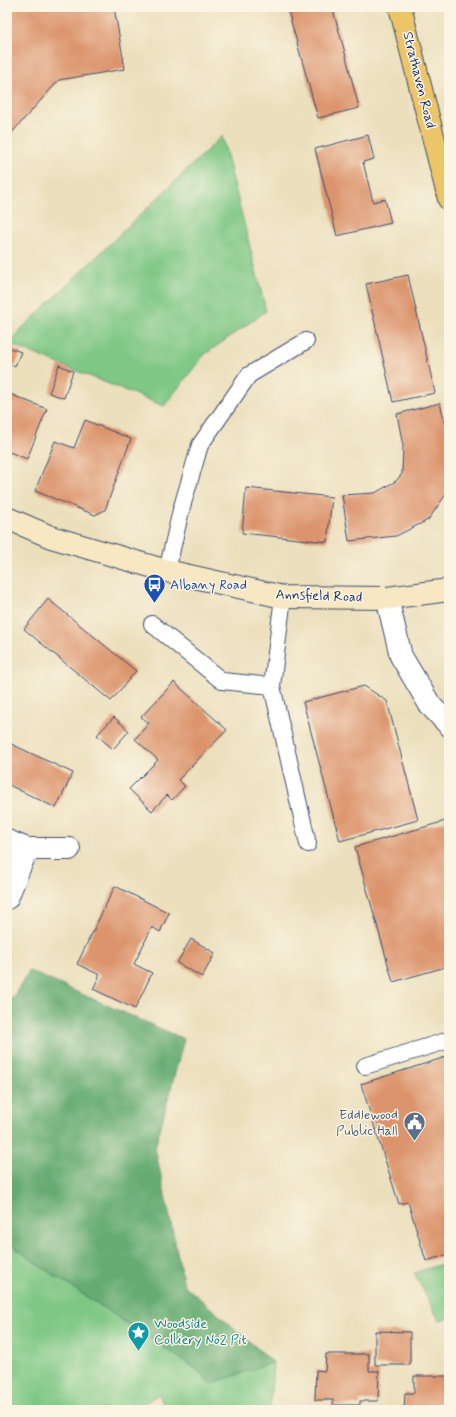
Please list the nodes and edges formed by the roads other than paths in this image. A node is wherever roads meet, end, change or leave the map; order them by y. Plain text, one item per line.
1 (400, 7) edge
2 (449, 200) edge
3 (306, 341) dead end
4 (7, 518) edge
5 (167, 571) junction
6 (449, 590) edge
7 (283, 597) junction
8 (387, 598) junction
9 (152, 624) dead end
10 (272, 686) junction
11 (449, 725) edge
12 (7, 841) edge
13 (308, 844) dead end
14 (27, 849) junction
15 (69, 849) dead end
16 (7, 898) edge
17 (449, 1040) edge
18 (365, 1066) dead end

1 - 2 main road, Strathaven Road
3 - 5 lane
4 - 5 street, Annsfield Road
5 - 7 street, Annsfield Road
6 - 8 street, Annsfield Road
7 - 8 street, Annsfield Road
7 - 10 lane
8 - 11 street
9 - 10 lane
10 - 13 lane
12 - 14 street
14 - 15 street
14 - 16 street
17 - 18 lane

